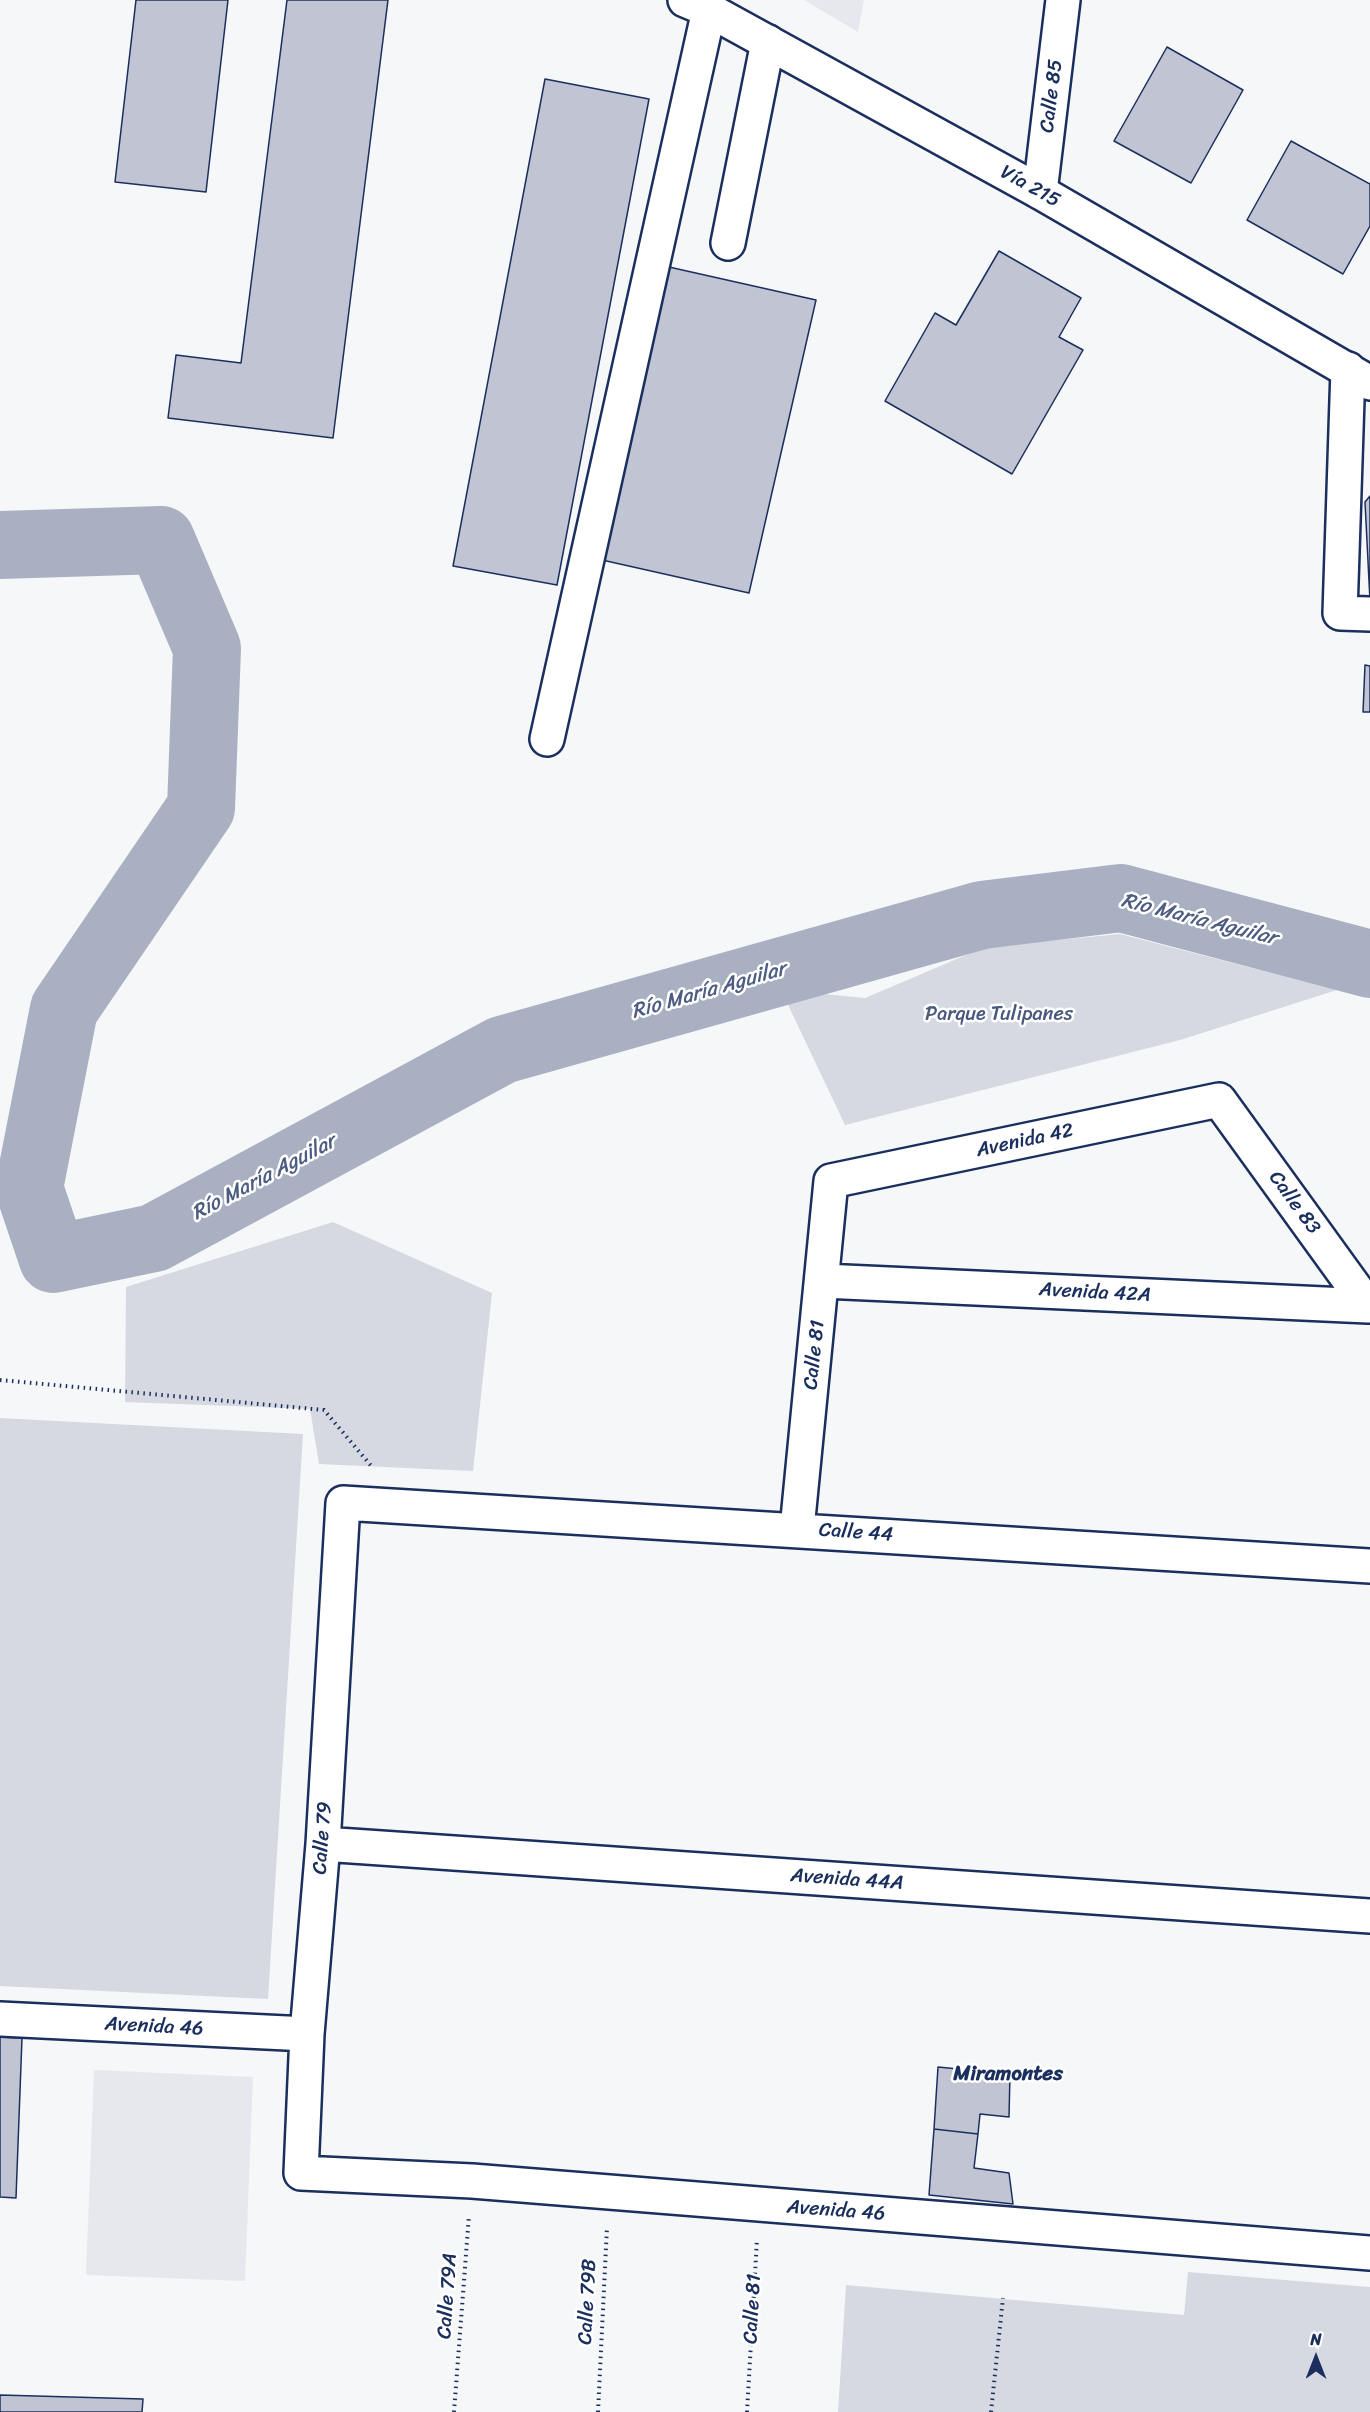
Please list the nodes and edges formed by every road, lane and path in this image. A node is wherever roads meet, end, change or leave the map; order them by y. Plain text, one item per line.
1 (1063, 0) edge
2 (697, 5) edge
3 (768, 42) junction
4 (1040, 192) junction
5 (728, 243) dead end
6 (1359, 376) edge
7 (1370, 614) edge
8 (547, 739) dead end
9 (1219, 1100) joint
10 (831, 1181) joint
11 (823, 1281) junction
12 (1368, 1306) joint
13 (0, 1380) edge
14 (343, 1503) joint
15 (400, 1506) junction
16 (797, 1529) junction
17 (1370, 1566) edge
18 (323, 1844) junction
19 (1370, 1916) edge
20 (0, 2019) edge
21 (307, 2034) junction
22 (301, 2173) joint
23 (472, 2181) junction
24 (608, 2193) junction
25 (759, 2205) junction
26 (1370, 2253) edge
27 (1003, 2298) dead end
28 (454, 2412) edge
29 (598, 2412) edge
30 (747, 2412) edge
31 (991, 2412) edge

1 - 4 street, Calle 85
2 - 3 street, Vía 215
2 - 8 street
3 - 4 street, Vía 215
3 - 5 street
4 - 6 street, Vía 215
6 - 7 street
9 - 10 street, Avenida 42
9 - 12 street, Calle 83
10 - 11 street, Calle 81
11 - 12 street, Avenida 42A
11 - 16 street, Calle 81
13 - 15 path
14 - 15 street, Calle 44
14 - 18 street, Calle 79
15 - 16 street, Calle 44
16 - 17 street, Calle 44
18 - 19 street, Avenida 44A
18 - 21 street, Calle 79
20 - 21 street, Avenida 46
21 - 22 street, Calle 79
22 - 23 street, Avenida 46
23 - 24 street, Avenida 46
23 - 28 path, Calle 79A
24 - 25 street, Avenida 46
24 - 29 path, Calle 79B
25 - 26 street, Avenida 46
25 - 30 path, Calle 81
27 - 31 path

